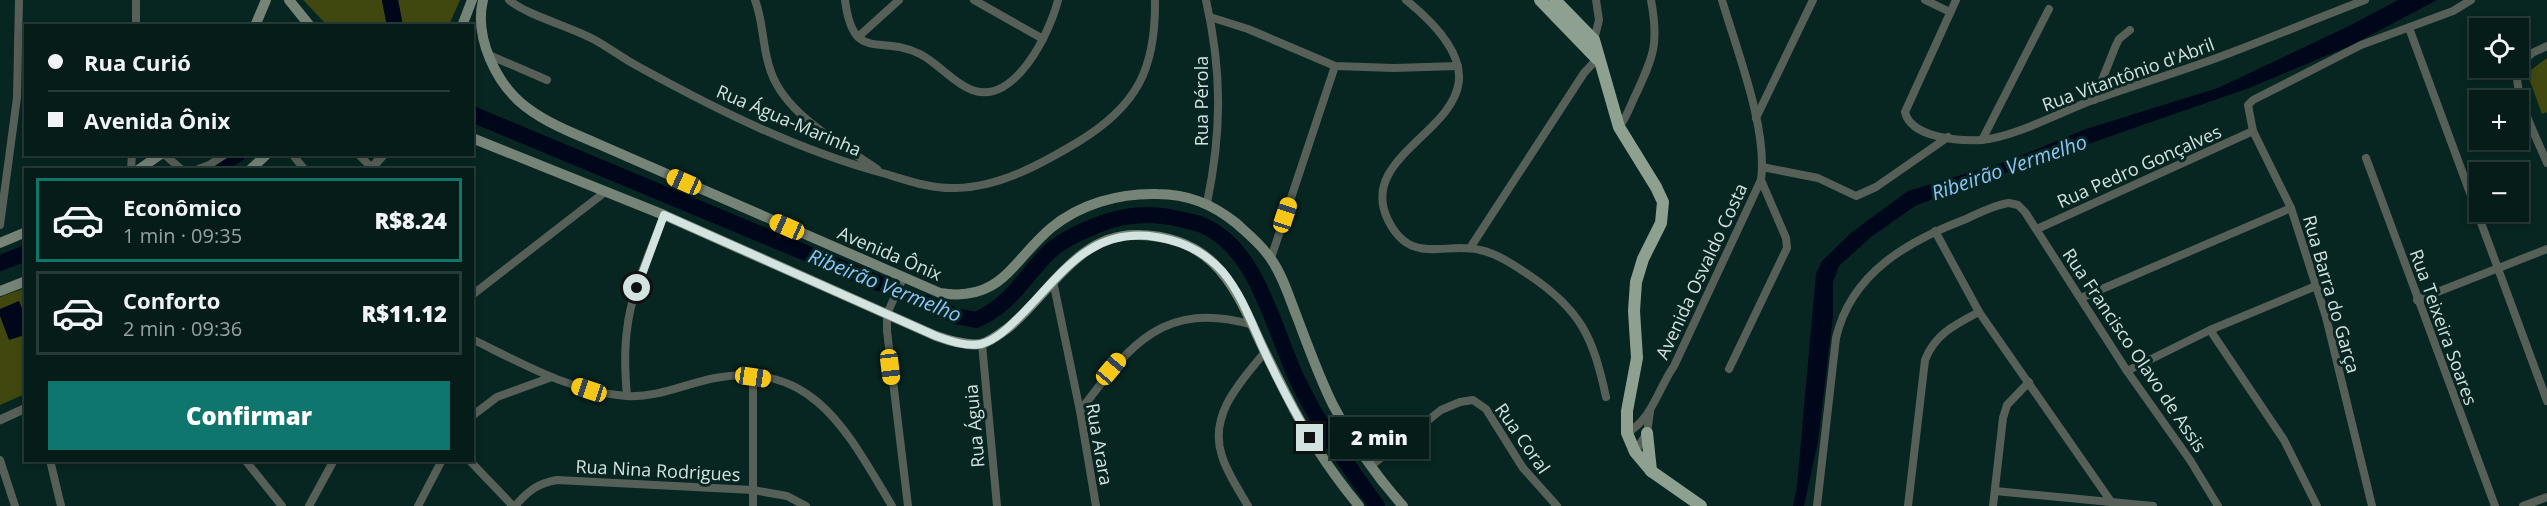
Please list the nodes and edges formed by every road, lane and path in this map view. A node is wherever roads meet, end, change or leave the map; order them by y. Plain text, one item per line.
1 (19, 0) edge
2 (136, 0) edge
3 (266, 0) edge
4 (289, 0) edge
5 (472, 0) edge
6 (483, 0) edge
7 (509, 0) edge
8 (755, 0) edge
9 (845, 0) edge
10 (899, 0) edge
11 (974, 0) edge
12 (1058, 0) edge
13 (1155, 0) edge
14 (1206, 0) edge
15 (1406, 0) edge
16 (1540, 0) edge
17 (1555, 0) edge
18 (1596, 0) edge
19 (1651, 0) edge
20 (1722, 0) edge
21 (1813, 0) edge
22 (1925, 0) edge
23 (1956, 0) edge
24 (2365, 0) edge
25 (2471, 0) edge
26 (2049, 9) dead end
27 (1950, 12) junction
28 (1210, 17) junction
29 (136, 24) edge
30 (256, 24) edge
31 (307, 24) edge
32 (463, 24) edge
33 (2409, 28) junction
34 (2130, 30) dead end
35 (858, 37) junction
36 (1043, 39) junction
37 (1594, 40) junction
38 (2547, 46) edge
39 (489, 55) junction
40 (2529, 56) edge
41 (1598, 59) junction
42 (1335, 66) junction
43 (1458, 66) junction
44 (2516, 78) edge
45 (547, 80) dead end
46 (2094, 100) junction
47 (1756, 118) junction
48 (1619, 127) junction
49 (2253, 131) junction
50 (1949, 137) junction
51 (474, 139) edge
52 (1982, 140) junction
53 (159, 156) edge
54 (164, 156) edge
55 (223, 156) edge
56 (265, 156) edge
57 (293, 156) edge
58 (360, 156) edge
59 (382, 156) edge
60 (2366, 158) dead end
61 (2547, 163) edge
62 (1762, 167) junction
63 (141, 168) edge
64 (180, 168) edge
65 (201, 168) edge
66 (252, 168) edge
67 (304, 168) edge
68 (370, 168) edge
69 (372, 168) edge
70 (883, 173) junction
71 (1761, 180) junction
72 (604, 192) junction
73 (1207, 203) junction
74 (2291, 208) junction
75 (664, 215) junction
76 (0, 225) edge
77 (2037, 229) junction
78 (1935, 231) junction
79 (24, 233) edge
80 (0, 243) edge
81 (1470, 248) junction
82 (2547, 249) edge
83 (1270, 258) junction
84 (2500, 268) junction
85 (902, 280) junction
86 (1053, 281) junction
87 (24, 282) edge
88 (2316, 286) junction
89 (0, 291) edge
90 (474, 293) edge
91 (2080, 298) junction
92 (2417, 300) junction
93 (888, 312) junction
94 (1979, 312) junction
95 (1253, 325) junction
96 (2210, 330) junction
97 (474, 340) edge
98 (982, 344) junction
99 (1265, 352) junction
100 (1729, 369) dead end
101 (2127, 370) junction
102 (552, 377) junction
103 (753, 377) junction
104 (2029, 382) junction
105 (627, 396) junction
106 (1606, 397) dead end
107 (2547, 401) edge
108 (24, 409) edge
109 (1650, 410) junction
110 (1080, 411) junction
111 (474, 414) edge
112 (0, 420) edge
113 (1647, 433) junction
114 (1627, 434) junction
115 (1635, 452) junction
116 (0, 460) edge
117 (51, 462) edge
118 (247, 462) edge
119 (333, 462) edge
120 (441, 462) edge
121 (472, 462) edge
122 (1371, 465) junction
123 (1651, 471) junction
124 (753, 490) junction
125 (1995, 491) junction
126 (2547, 497) edge
127 (2112, 503) junction
128 (15, 506) edge
129 (61, 506) edge
130 (282, 506) edge
131 (309, 506) edge
132 (418, 506) edge
133 (514, 506) edge
134 (753, 506) edge
135 (806, 506) edge
136 (892, 506) edge
137 (908, 506) edge
138 (997, 506) edge
139 (1095, 506) edge
140 (1248, 506) edge
141 (1359, 506) edge
142 (1403, 506) edge
143 (1557, 506) edge
144 (1701, 506) edge
145 (1817, 506) edge
146 (1908, 506) edge
147 (1993, 506) edge
148 (2153, 506) edge
149 (2218, 506) edge
150 (2317, 506) edge
151 (2371, 506) edge
152 (2495, 506) edge
153 (2523, 506) edge

1 - 76 street
2 - 29 street
3 - 30 main road
4 - 31 main road
5 - 32 main road
6 - 39 main road, Avenida Ônix
7 - 70 street, Rua Água-Marinha
8 - 70 street
9 - 35 street
10 - 35 street
11 - 36 street
12 - 36 street
13 - 70 street, Rua Água-Marinha
14 - 28 street, Rua Pérola
15 - 43 street
16 - 41 main road
17 - 37 main road
18 - 37 street
19 - 48 street
20 - 47 street, Avenida Osvaldo Costa
21 - 47 street
22 - 27 street
23 - 27 street
24 - 46 street, Rua Vitantônio d'Abril
25 - 33 street
26 - 52 street
27 - 50 street, Rua Vitantônio d'Abril
28 - 42 street
28 - 73 street, Rua Pérola
33 - 49 street, Rua Barra do Garça
33 - 84 street
34 - 46 street
35 - 36 street
37 - 41 main road
38 - 40 street
39 - 45 street
39 - 85 main road, Avenida Ônix
41 - 48 main road
41 - 81 street
42 - 43 street
42 - 83 street
43 - 81 street
44 - 61 street
46 - 52 street, Rua Vitantônio d'Abril
47 - 62 street, Avenida Osvaldo Costa
48 - 114 main road
49 - 74 street, Rua Barra do Garça
49 - 77 street, Rua Pedro Gonçalves
50 - 52 street, Rua Vitantônio d'Abril
50 - 62 street
51 - 72 main road
53 - 63 main road
54 - 64 street
55 - 65 street
56 - 66 main road
57 - 67 street
58 - 68 street
59 - 69 street
60 - 92 street, Rua Teixeira Soares
62 - 71 street, Avenida Osvaldo Costa
71 - 100 street
71 - 109 street, Avenida Osvaldo Costa
72 - 75 main road
72 - 90 street
73 - 83 main road, Avenida Ônix
73 - 85 main road, Avenida Ônix
74 - 88 street, Rua Barra do Garça
74 - 91 street
75 - 93 main road
75 - 105 street
77 - 78 street, Rua Francisco Olavo de Assis
77 - 91 street, Rua Francisco Olavo de Assis
78 - 94 street
78 - 145 street
79 - 80 main road
81 - 106 street
82 - 84 street
83 - 122 main road, Avenida Ônix
84 - 92 street
84 - 107 street
85 - 93 street
86 - 95 main road
86 - 98 main road
86 - 110 street, Rua Arara
87 - 89 main road
88 - 96 street
88 - 151 street, Rua Barra do Garça
91 - 101 street, Rua Francisco Olavo de Assis
92 - 152 street, Rua Teixeira Soares
93 - 98 main road
93 - 137 street
94 - 104 street
94 - 146 street
95 - 99 main road
95 - 110 street
96 - 101 street
96 - 150 street
97 - 102 street
98 - 138 street, Rua Águia
99 - 140 street
99 - 141 main road
101 - 149 street, Rua Francisco Olavo de Assis
102 - 105 street
102 - 111 street
103 - 105 street
103 - 124 street
103 - 136 street
104 - 125 street
104 - 127 street
108 - 112 street
109 - 113 street, Avenida Osvaldo Costa
109 - 114 street, Avenida Osvaldo Costa
110 - 139 street, Rua Arara
113 - 115 street, Avenida Osvaldo Costa
113 - 123 main road
114 - 115 main road
115 - 123 main road
116 - 128 street
117 - 129 street
118 - 130 street
119 - 131 street
120 - 132 street
121 - 133 street
122 - 142 main road, Avenida Ônix
122 - 143 street, Rua Coral
123 - 144 main road
124 - 133 street, Rua Nina Rodrigues
124 - 134 street
124 - 135 street, Rua Nina Rodrigues
125 - 127 street
125 - 147 street
126 - 153 street
127 - 148 street

